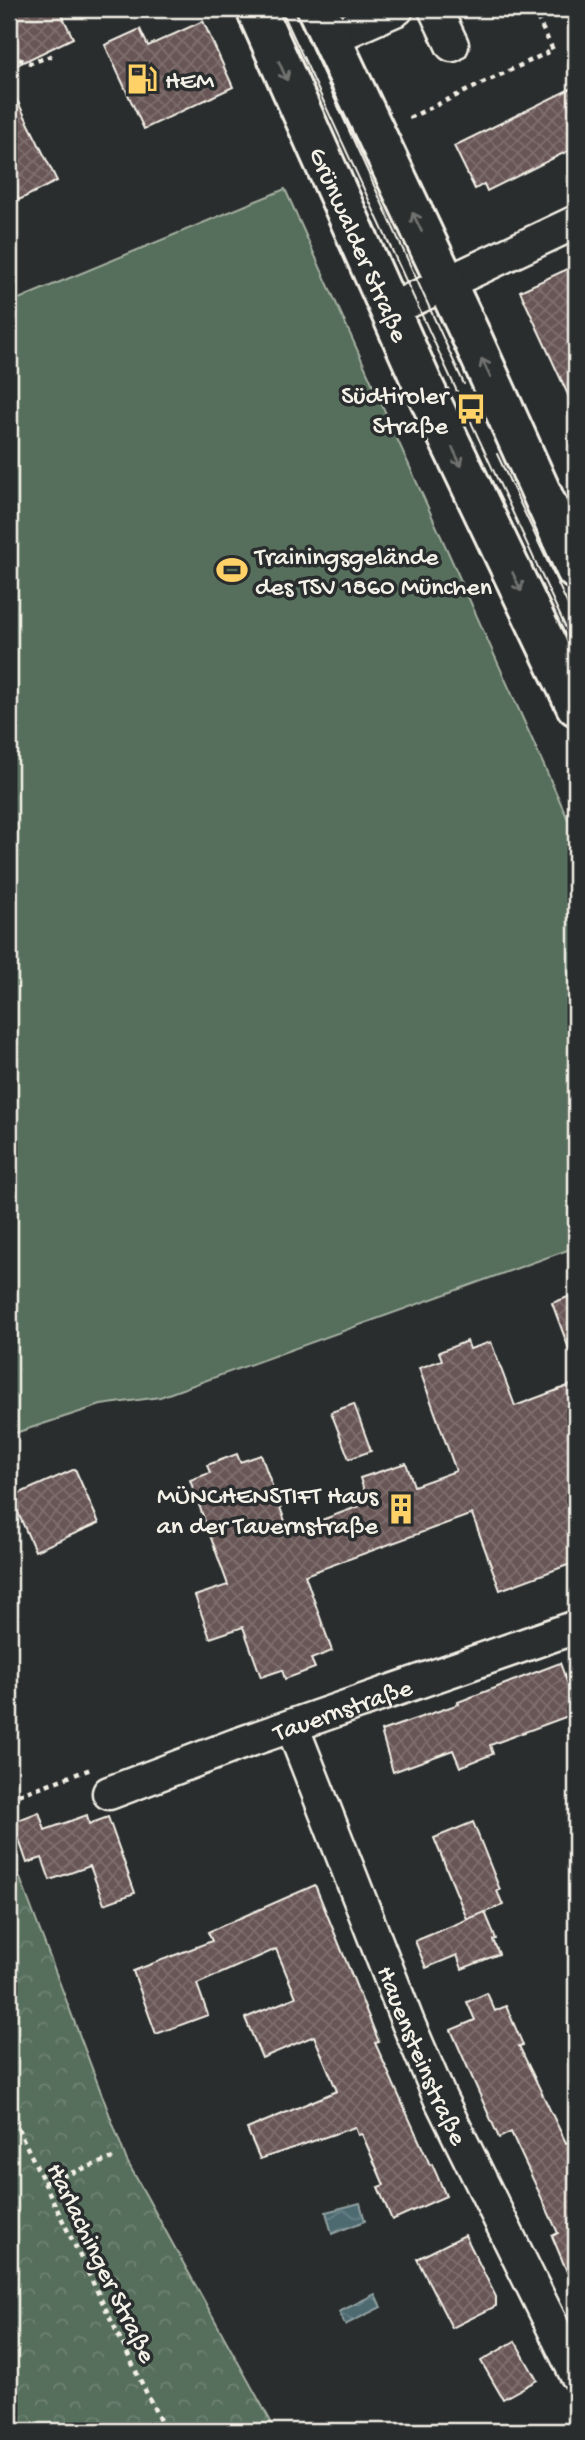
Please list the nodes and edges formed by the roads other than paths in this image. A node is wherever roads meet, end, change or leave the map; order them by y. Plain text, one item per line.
1 (256, 9) edge
2 (397, 9) edge
3 (435, 9) edge
4 (328, 19) edge
5 (452, 45) dead end
6 (576, 222) edge
7 (446, 283) junction
8 (390, 310) junction
9 (576, 570) edge
10 (576, 706) edge
11 (576, 1627) edge
12 (292, 1726) junction
13 (108, 1793) dead end
14 (576, 2374) edge

1 -> 8 main road, Grünwalder Straße
2 - 4 street
3 - 5 street
7 -> 4 main road
6 - 7 street
7 - 8 street
9 -> 7 main road
8 -> 10 main road, Grünwalder Straße
11 - 12 street, Tauernstraße
12 - 13 street, Tauernstraße
12 - 14 street, Hauensteinstraße

